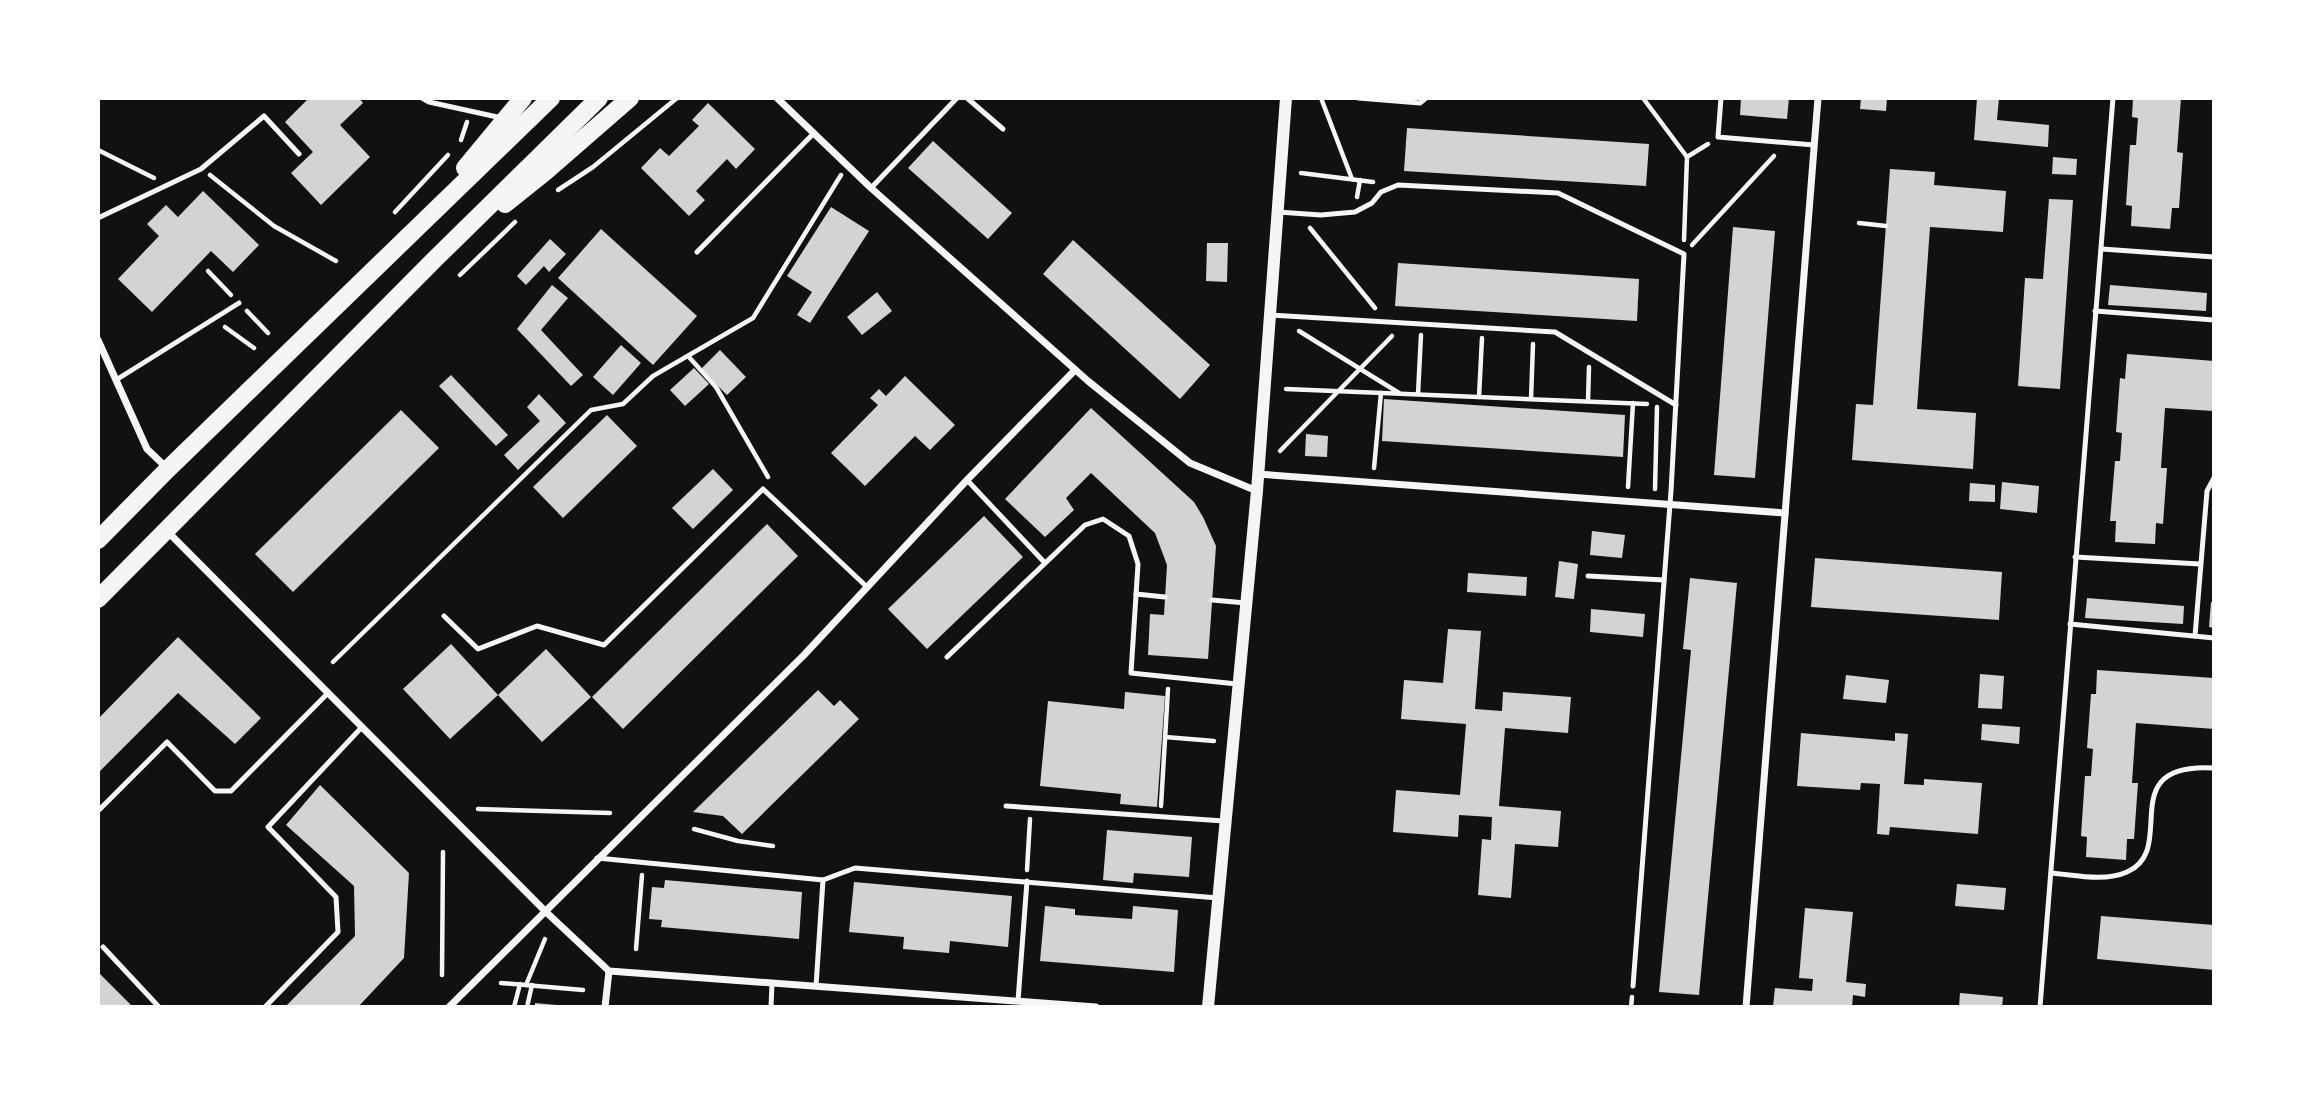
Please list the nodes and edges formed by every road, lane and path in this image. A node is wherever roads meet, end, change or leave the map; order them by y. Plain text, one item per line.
1 (422, 98) edge
2 (523, 98) edge
3 (551, 98) edge
4 (599, 98) edge
5 (630, 98) edge
6 (677, 98) edge
7 (777, 98) edge
8 (957, 98) edge
9 (967, 98) edge
10 (1286, 98) edge
11 (1321, 98) edge
12 (1358, 98) edge
13 (1426, 98) edge
14 (1643, 98) edge
15 (1721, 98) edge
16 (1818, 98) edge
17 (2113, 98) edge
18 (505, 118) junction
19 (1003, 129) dead end
20 (814, 133) junction
21 (1718, 137) junction
22 (1787, 142) junction
23 (1814, 145) junction
24 (98, 150) edge
25 (299, 154) dead end
26 (1687, 157) junction
27 (849, 167) junction
28 (201, 169) junction
29 (1301, 173) dead end
30 (429, 177) dead end
31 (1352, 179) junction
32 (167, 185) junction
33 (1398, 185) junction
34 (870, 188) junction
35 (552, 194) dead end
36 (395, 212) dead end
37 (1278, 212) junction
38 (1299, 214) junction
39 (98, 218) edge
40 (1859, 223) dead end
41 (1886, 226) dead end
42 (415, 230) junction
43 (492, 243) dead end
44 (2102, 248) junction
45 (697, 252) dead end
46 (1684, 254) junction
47 (2214, 257) edge
48 (436, 258) junction
49 (336, 261) dead end
50 (460, 275) dead end
51 (239, 303) dead end
52 (2095, 310) junction
53 (1270, 315) junction
54 (2214, 320) edge
55 (211, 321) junction
56 (1386, 322) junction
57 (1404, 323) junction
58 (1422, 324) junction
59 (1291, 326) dead end
60 (1482, 328) junction
61 (1534, 331) junction
62 (98, 340) edge
63 (254, 348) dead end
64 (1590, 353) junction
65 (688, 356) junction
66 (1361, 369) junction
67 (1075, 370) junction
68 (116, 380) junction
69 (1286, 389) dead end
70 (1340, 391) junction
71 (1381, 393) junction
72 (1399, 394) junction
73 (1418, 394) junction
74 (1479, 397) junction
75 (1531, 399) junction
76 (1588, 401) junction
77 (1633, 403) junction
78 (1657, 404) junction
79 (1676, 405) junction
80 (1280, 451) dead end
81 (1374, 468) dead end
82 (168, 469) junction
83 (1258, 474) junction
84 (2214, 478) edge
85 (769, 479) dead end
86 (967, 480) junction
87 (1628, 488) dead end
88 (1655, 490) dead end
89 (1257, 491) junction
90 (1670, 505) junction
91 (1785, 513) junction
92 (167, 530) junction
93 (98, 540) edge
94 (2075, 557) junction
95 (1045, 563) junction
96 (2200, 564) junction
97 (1588, 576) dead end
98 (1664, 580) junction
99 (867, 587) junction
100 (1136, 594) junction
101 (1165, 597) dead end
102 (98, 599) edge
103 (1212, 600) dead end
104 (1246, 603) junction
105 (444, 616) dead end
106 (2070, 624) junction
107 (2194, 636) junction
108 (2214, 638) edge
109 (947, 657) dead end
110 (333, 662) dead end
111 (1169, 677) junction
112 (1238, 684) junction
113 (328, 693) junction
114 (362, 727) junction
115 (1165, 737) junction
116 (1214, 741) dead end
117 (2214, 768) edge
118 (1006, 806) dead end
119 (478, 808) dead end
120 (1030, 808) junction
121 (98, 811) edge
122 (610, 813) dead end
123 (1160, 817) junction
124 (1224, 821) junction
125 (694, 829) dead end
126 (773, 846) dead end
127 (443, 852) dead end
128 (597, 858) junction
129 (642, 863) junction
130 (2051, 873) junction
131 (823, 880) junction
132 (1027, 881) junction
133 (1218, 898) junction
134 (546, 912) junction
135 (545, 940) dead end
136 (103, 947) dead end
137 (636, 949) dead end
138 (609, 971) junction
139 (442, 975) dead end
140 (501, 983) dead end
141 (772, 983) junction
142 (526, 985) junction
143 (816, 986) junction
144 (1633, 986) dead end
145 (583, 990) dead end
146 (1018, 1001) junction
147 (1049, 1005) edge
148 (159, 1007) edge
149 (265, 1007) edge
150 (449, 1007) edge
151 (514, 1007) edge
152 (527, 1007) edge
153 (605, 1007) edge
154 (771, 1007) edge
155 (1096, 1007) edge
156 (1208, 1007) edge
157 (1746, 1007) edge
158 (2040, 1007) edge

1 - 18 lane
2 - 18 main road
3 - 42 main road
4 - 48 main road
5 - 48 main road
6 - 35 path
7 - 20 street
8 - 34 lane
9 - 19 lane
10 - 37 street
11 - 31 path
12 - 13 lane
14 - 26 path
15 - 21 lane
16 - 23 street
17 - 44 lane
18 - 42 main road
20 - 27 street
20 - 45 lane
21 - 22 lane
21 - 26 path
22 - 23 lane
22 - 46 path
23 - 91 street
24 - 32 path
25 - 28 lane
26 - 46 path
27 - 34 street
27 - 65 path
28 - 32 lane
28 - 49 path
29 - 31 path
30 - 36 path
31 - 33 path
32 - 39 lane
33 - 38 lane
33 - 46 lane
34 - 67 street
37 - 38 lane
37 - 53 street
38 - 56 path
40 - 41 path
42 - 82 main road
43 - 50 path
44 - 47 lane
44 - 52 lane
46 - 79 lane
48 - 92 main road
51 - 55 lane
52 - 54 lane
52 - 94 lane
53 - 56 lane
53 - 83 street
55 - 63 path
55 - 68 lane
56 - 57 lane
57 - 58 lane
57 - 66 path
58 - 60 lane
58 - 73 path
59 - 66 path
60 - 61 lane
60 - 74 path
61 - 64 lane
61 - 75 path
62 - 68 street
64 - 76 path
64 - 79 lane
65 - 85 path
65 - 110 path
66 - 70 path
66 - 72 path
67 - 86 street
67 - 89 street
68 - 82 street
69 - 70 path
70 - 71 path
70 - 80 path
71 - 72 path
71 - 81 path
72 - 73 path
73 - 74 path
74 - 75 path
75 - 76 path
76 - 77 path
77 - 78 path
77 - 87 path
78 - 79 path
78 - 88 path
79 - 90 lane
82 - 93 main road
83 - 89 street
83 - 90 street
84 - 96 lane
86 - 95 lane
86 - 99 street
89 - 104 street
90 - 91 street
90 - 98 lane
91 - 157 street
92 - 102 main road
92 - 113 street
94 - 96 lane
94 - 106 lane
95 - 100 lane
95 - 109 lane
96 - 107 lane
97 - 98 lane
98 - 144 lane
99 - 105 lane
99 - 128 street
100 - 101 lane
100 - 111 lane
103 - 104 lane
104 - 112 street
106 - 107 lane
106 - 130 lane
107 - 108 lane
111 - 112 lane
111 - 115 path
112 - 124 street
113 - 114 street
113 - 121 lane
114 - 134 street
114 - 149 lane
115 - 116 path
115 - 123 path
117 - 130 lane
118 - 120 lane
119 - 122 path
120 - 123 lane
120 - 132 path
123 - 124 lane
124 - 133 street
125 - 126 path
127 - 139 path
128 - 129 lane
128 - 134 street
129 - 131 lane
129 - 137 path
130 - 158 lane
131 - 132 lane
131 - 143 lane
132 - 133 lane
132 - 146 lane
133 - 156 street
134 - 138 street
134 - 150 street
135 - 142 path
136 - 148 lane
138 - 141 street
138 - 153 street
140 - 142 path
141 - 143 street
141 - 154 lane
142 - 145 path
142 - 151 path
142 - 152 path
143 - 146 street
146 - 147 street
147 - 155 street

